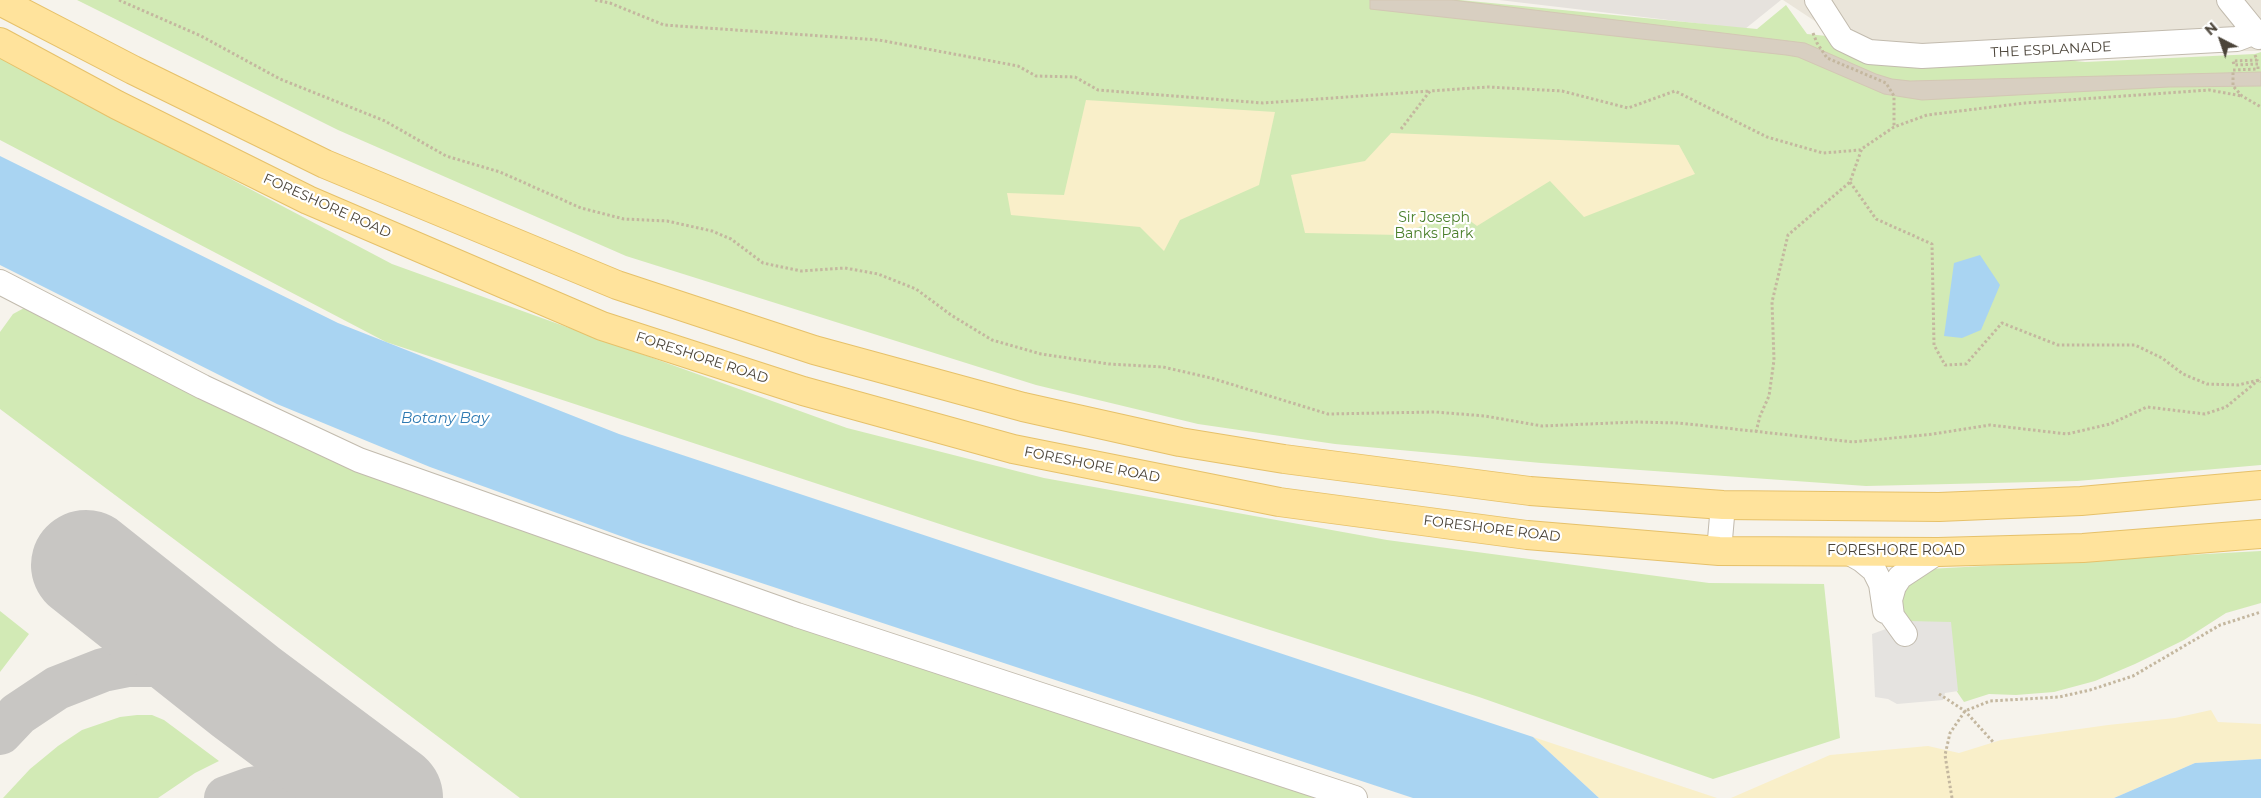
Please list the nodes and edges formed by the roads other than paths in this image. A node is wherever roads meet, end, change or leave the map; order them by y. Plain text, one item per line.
1 (1817, 0) edge
2 (2229, 0) edge
3 (0, 1) edge
4 (0, 42) edge
5 (0, 282) edge
6 (2261, 485) edge
7 (1723, 505) junction
8 (2261, 534) edge
9 (1719, 551) junction
10 (1846, 551) junction
11 (1938, 552) junction
12 (1355, 798) edge

1 - 2 street, THE ESPLANADE
3 - 7 main road
4 - 9 main road, FORESHORE ROAD
5 - 12 street
6 - 7 main road
7 - 9 street
8 - 11 main road, FORESHORE ROAD
9 - 10 main road, FORESHORE ROAD
10 - 11 main road, FORESHORE ROAD
10 - 11 street

